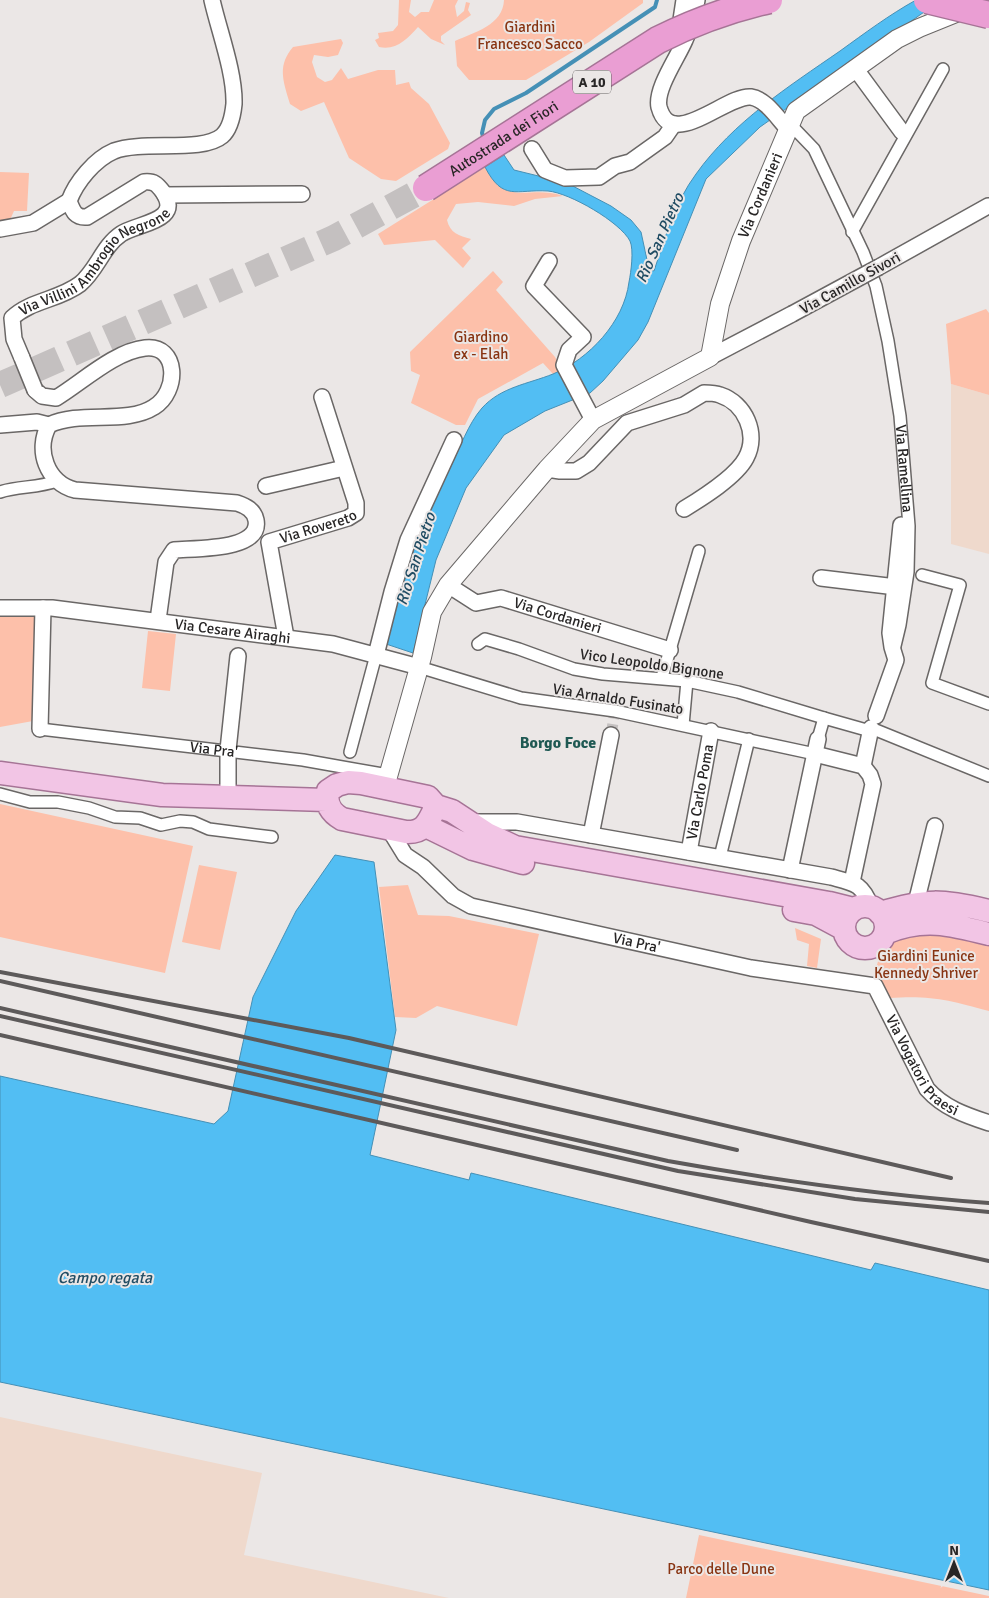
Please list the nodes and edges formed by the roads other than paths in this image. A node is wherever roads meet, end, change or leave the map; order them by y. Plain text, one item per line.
1 (212, 0) edge
2 (684, 0) edge
3 (697, 0) edge
4 (769, 0) edge
5 (927, 0) edge
6 (979, 4) edge
7 (675, 58) junction
8 (856, 68) junction
9 (943, 69) dead end
10 (674, 124) junction
11 (785, 124) junction
12 (904, 134) junction
13 (532, 149) dead end
14 (426, 188) tunnel mouth
15 (302, 194) dead end
16 (165, 195) junction
17 (69, 201) junction
18 (988, 206) edge
19 (0, 229) edge
20 (852, 232) junction
21 (549, 260) dead end
22 (873, 267) junction
23 (710, 357) junction
24 (322, 397) dead end
25 (593, 420) junction
26 (0, 425) edge
27 (50, 425) junction
28 (454, 440) dead end
29 (344, 468) junction
30 (547, 468) junction
31 (56, 481) junction
32 (266, 486) dead end
33 (0, 492) edge
34 (684, 510) dead end
35 (901, 525) dead end
36 (698, 551) dead end
37 (922, 576) dead end
38 (822, 578) dead end
39 (448, 585) junction
40 (896, 587) junction
41 (0, 608) edge
42 (43, 608) junction
43 (158, 620) junction
44 (286, 637) junction
45 (478, 644) dead end
46 (670, 650) junction
47 (893, 652) junction
48 (376, 655) junction
49 (238, 656) dead end
50 (419, 667) junction
51 (662, 678) junction
52 (687, 681) junction
53 (989, 704) edge
54 (824, 718) junction
55 (683, 725) junction
56 (872, 725) junction
57 (40, 729) joint
58 (711, 731) junction
59 (611, 735) tunnel mouth
60 (748, 739) junction
61 (818, 739) joint
62 (228, 750) junction
63 (350, 752) dead end
64 (814, 760) junction
65 (0, 763) edge
66 (863, 766) junction
67 (0, 773) edge
68 (989, 776) edge
69 (40, 778) junction
70 (386, 781) junction
71 (0, 794) edge
72 (228, 798) junction
73 (326, 800) junction
74 (436, 806) junction
75 (470, 822) junction
76 (935, 826) dead end
77 (389, 829) junction
78 (421, 829) junction
79 (591, 835) junction
80 (268, 837) dead end
81 (689, 852) junction
82 (720, 857) junction
83 (415, 861) junction
84 (790, 870) junction
85 (852, 882) junction
86 (916, 903) junction
87 (989, 911) edge
88 (873, 916) junction
89 (844, 929) junction
90 (989, 934) edge
91 (875, 986) joint
92 (989, 1123) edge

1 - 17 street
2 - 7 street
3 - 7 street
4 - 14 highway, Autostrada dei Fiori / A 10, bridge
5 - 6 highway, bridge
6 - 8 street, Via Cordanieri
7 - 10 street
8 - 11 street, Via Cordanieri
8 - 12 street
9 - 12 street
10 - 11 street
10 - 13 street
11 - 20 street
11 - 23 street, Via Cordanieri
12 - 20 street
15 - 16 street
16 - 17 street, Via Villini Ambrogio Negrone
16 - 27 street, Via Villini Ambrogio Negrone, bridge
17 - 19 street
18 - 22 street, Via Camillo Sivori
20 - 22 street
21 - 25 street
22 - 23 street, Via Camillo Sivori, bridge
22 - 47 street, Via Ramellina
23 - 25 street
24 - 29 street, Via Rovereto
25 - 30 street
26 - 27 street
27 - 31 street
28 - 48 street
29 - 32 street
29 - 44 street, Via Rovereto
30 - 34 street
30 - 39 street
31 - 33 street
31 - 43 street
35 - 40 street, Via Ramellina
36 - 46 street
37 - 53 street
38 - 40 street
39 - 46 street, Via Cordanieri
39 - 50 street
40 - 47 street, Via Ramellina
41 - 42 street, Via Cesare Airaghi
42 - 43 street, Via Cesare Airaghi
42 - 57 street
43 - 44 street, Via Cesare Airaghi
44 - 48 street, Via Cesare Airaghi
45 - 51 street, Vico Leopoldo Bignone
46 - 51 street
47 - 56 street, Via Ramellina
48 - 50 street, Via Cesare Airaghi
48 - 63 street
49 - 62 street
50 - 55 street, Via Arnaldo Fusinato
50 - 70 street
51 - 52 street, Vico Leopoldo Bignone
52 - 54 street, Vico Leopoldo Bignone
52 - 55 street
54 - 56 street, Vico Leopoldo Bignone
54 - 61 street
55 - 58 street, Via Arnaldo Fusinato
56 - 66 street, Via Ramellina
56 - 68 street, Vico Leopoldo Bignone
57 - 62 street, Via Pra'
58 - 60 street, Via Arnaldo Fusinato
58 - 81 street, Via Carlo Poma
59 - 79 street
60 - 64 street, Via Arnaldo Fusinato
60 - 82 street
61 - 64 street
62 - 70 street, Via Pra'
62 - 72 street
64 - 66 street
64 - 84 street
65 - 69 main road
66 - 85 street
67 - 69 main road
69 - 72 main road
70 - 73 main road
70 - 74 main road
71 - 80 street
72 - 73 main road
73 - 77 main road
74 - 75 main road
74 - 78 main road
75 - 79 street
75 - 88 main road
76 - 86 street
77 - 78 main road
77 - 83 street, Via Pra'
78 - 83 street
78 - 89 main road
79 - 81 street
81 - 82 street
82 - 84 street
83 - 91 street, Via Pra'
84 - 85 street
85 - 88 street
86 - 87 main road
86 - 88 main road
88 - 89 main road
88 - 89 main road
88 - 90 main road
91 - 92 street, Via Vogatori Praesi

